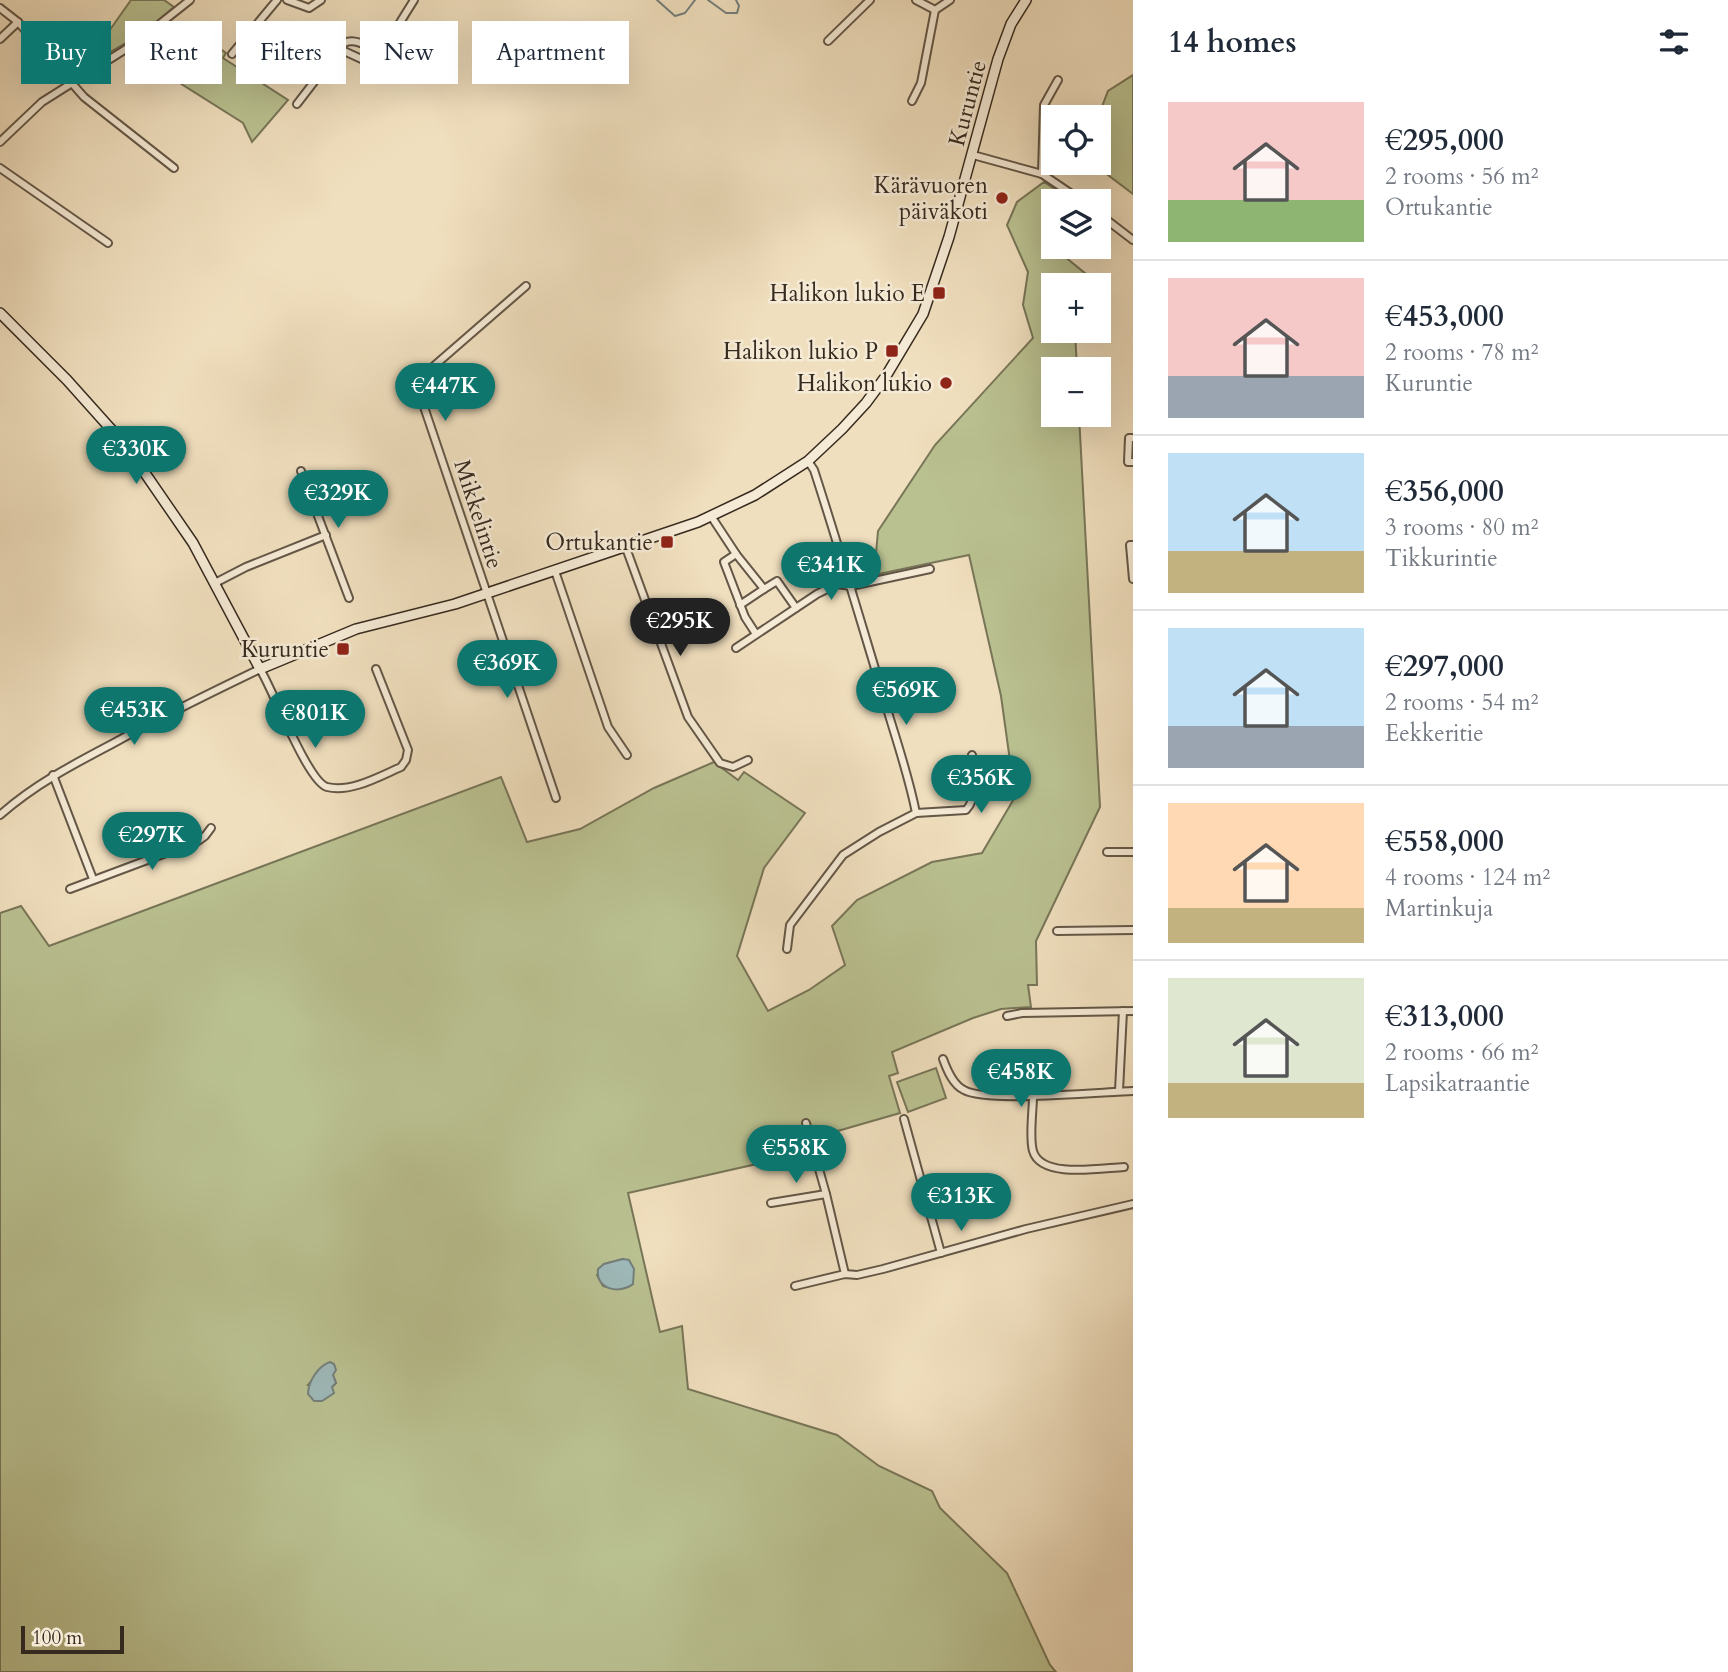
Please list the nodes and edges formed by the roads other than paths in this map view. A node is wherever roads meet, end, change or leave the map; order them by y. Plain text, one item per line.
1 (190, 0) edge
2 (277, 0) edge
3 (287, 0) edge
4 (321, 0) edge
5 (414, 0) edge
6 (870, 0) edge
7 (916, 0) edge
8 (950, 0) edge
9 (1024, 0) edge
10 (0, 8) edge
11 (935, 10) junction
12 (401, 21) edge
13 (18, 22) junction
14 (21, 25) edge
15 (0, 39) edge
16 (828, 41) dead end
17 (232, 54) dead end
18 (111, 58) edge
19 (1058, 80) dead end
20 (68, 84) edge
21 (73, 84) edge
22 (312, 84) edge
23 (912, 101) dead end
24 (297, 104) dead end
25 (1044, 105) edge
26 (0, 142) edge
27 (973, 155) junction
28 (0, 168) edge
29 (174, 168) dead end
30 (1041, 174) edge
31 (1043, 175) edge
32 (1064, 189) edge
33 (1111, 223) edge
34 (1133, 240) edge
35 (108, 243) dead end
36 (526, 286) dead end
37 (0, 313) edge
38 (1133, 438) edge
39 (808, 461) junction
40 (1133, 462) edge
41 (302, 471) dead end
42 (711, 516) junction
43 (326, 535) junction
44 (1133, 545) edge
45 (626, 548) junction
46 (736, 554) junction
47 (930, 569) dead end
48 (555, 571) junction
49 (1133, 579) edge
50 (215, 583) junction
51 (851, 586) junction
52 (765, 589) junction
53 (487, 593) junction
54 (349, 598) dead end
55 (740, 605) junction
56 (796, 608) junction
57 (757, 634) junction
58 (736, 648) dead end
59 (260, 669) junction
60 (376, 669) dead end
61 (627, 755) dead end
62 (972, 755) dead end
63 (748, 760) dead end
64 (53, 775) junction
65 (556, 798) dead end
66 (916, 813) junction
67 (0, 815) edge
68 (211, 828) dead end
69 (1107, 852) dead end
70 (1133, 852) edge
71 (93, 879) junction
72 (70, 889) dead end
73 (1133, 930) edge
74 (1057, 931) dead end
75 (787, 949) dead end
76 (1123, 1011) junction
77 (1133, 1011) edge
78 (1007, 1016) dead end
79 (943, 1059) dead end
80 (1119, 1091) junction
81 (1133, 1091) edge
82 (1033, 1096) junction
83 (904, 1119) dead end
84 (806, 1123) dead end
85 (1124, 1167) dead end
86 (826, 1194) junction
87 (771, 1203) dead end
88 (1133, 1204) edge
89 (941, 1253) junction
90 (845, 1274) junction
91 (795, 1286) dead end

1 - 18 street
2 - 17 street
3 - 4 street
5 - 12 street
6 - 16 street
7 - 11 street
8 - 11 street
9 - 27 street, Kuruntie
10 - 13 street
11 - 23 street
13 - 14 street
13 - 15 street
19 - 25 street
20 - 26 street
21 - 29 street
22 - 24 street
27 - 30 street
27 - 39 street, Kuruntie
28 - 35 street
31 - 32 street
33 - 34 street
36 - 53 street, Mikkelintie
37 - 50 street
38 - 40 street
39 - 42 street, Kuruntie
39 - 51 street
41 - 43 street
42 - 45 street, Kuruntie
42 - 46 street
43 - 50 street
43 - 54 street
44 - 49 street
45 - 48 street, Kuruntie
45 - 63 street
46 - 52 street
46 - 55 street
47 - 51 street
48 - 53 street, Kuruntie
48 - 61 street
50 - 59 street
51 - 56 street
51 - 66 street
52 - 55 street
52 - 56 street
53 - 59 street, Kuruntie
53 - 65 street
55 - 57 street
56 - 57 street
57 - 58 street
59 - 60 street
59 - 64 street, Kuruntie
62 - 66 street
64 - 67 street, Kuruntie
64 - 71 street
66 - 75 street
68 - 71 street
69 - 70 street
71 - 72 street
73 - 74 street
76 - 77 street
76 - 78 street
76 - 80 street
79 - 82 street
80 - 81 street
80 - 82 street
82 - 85 street
83 - 89 street
84 - 86 street
86 - 87 street
86 - 90 street
88 - 89 street
89 - 90 street
90 - 91 street

